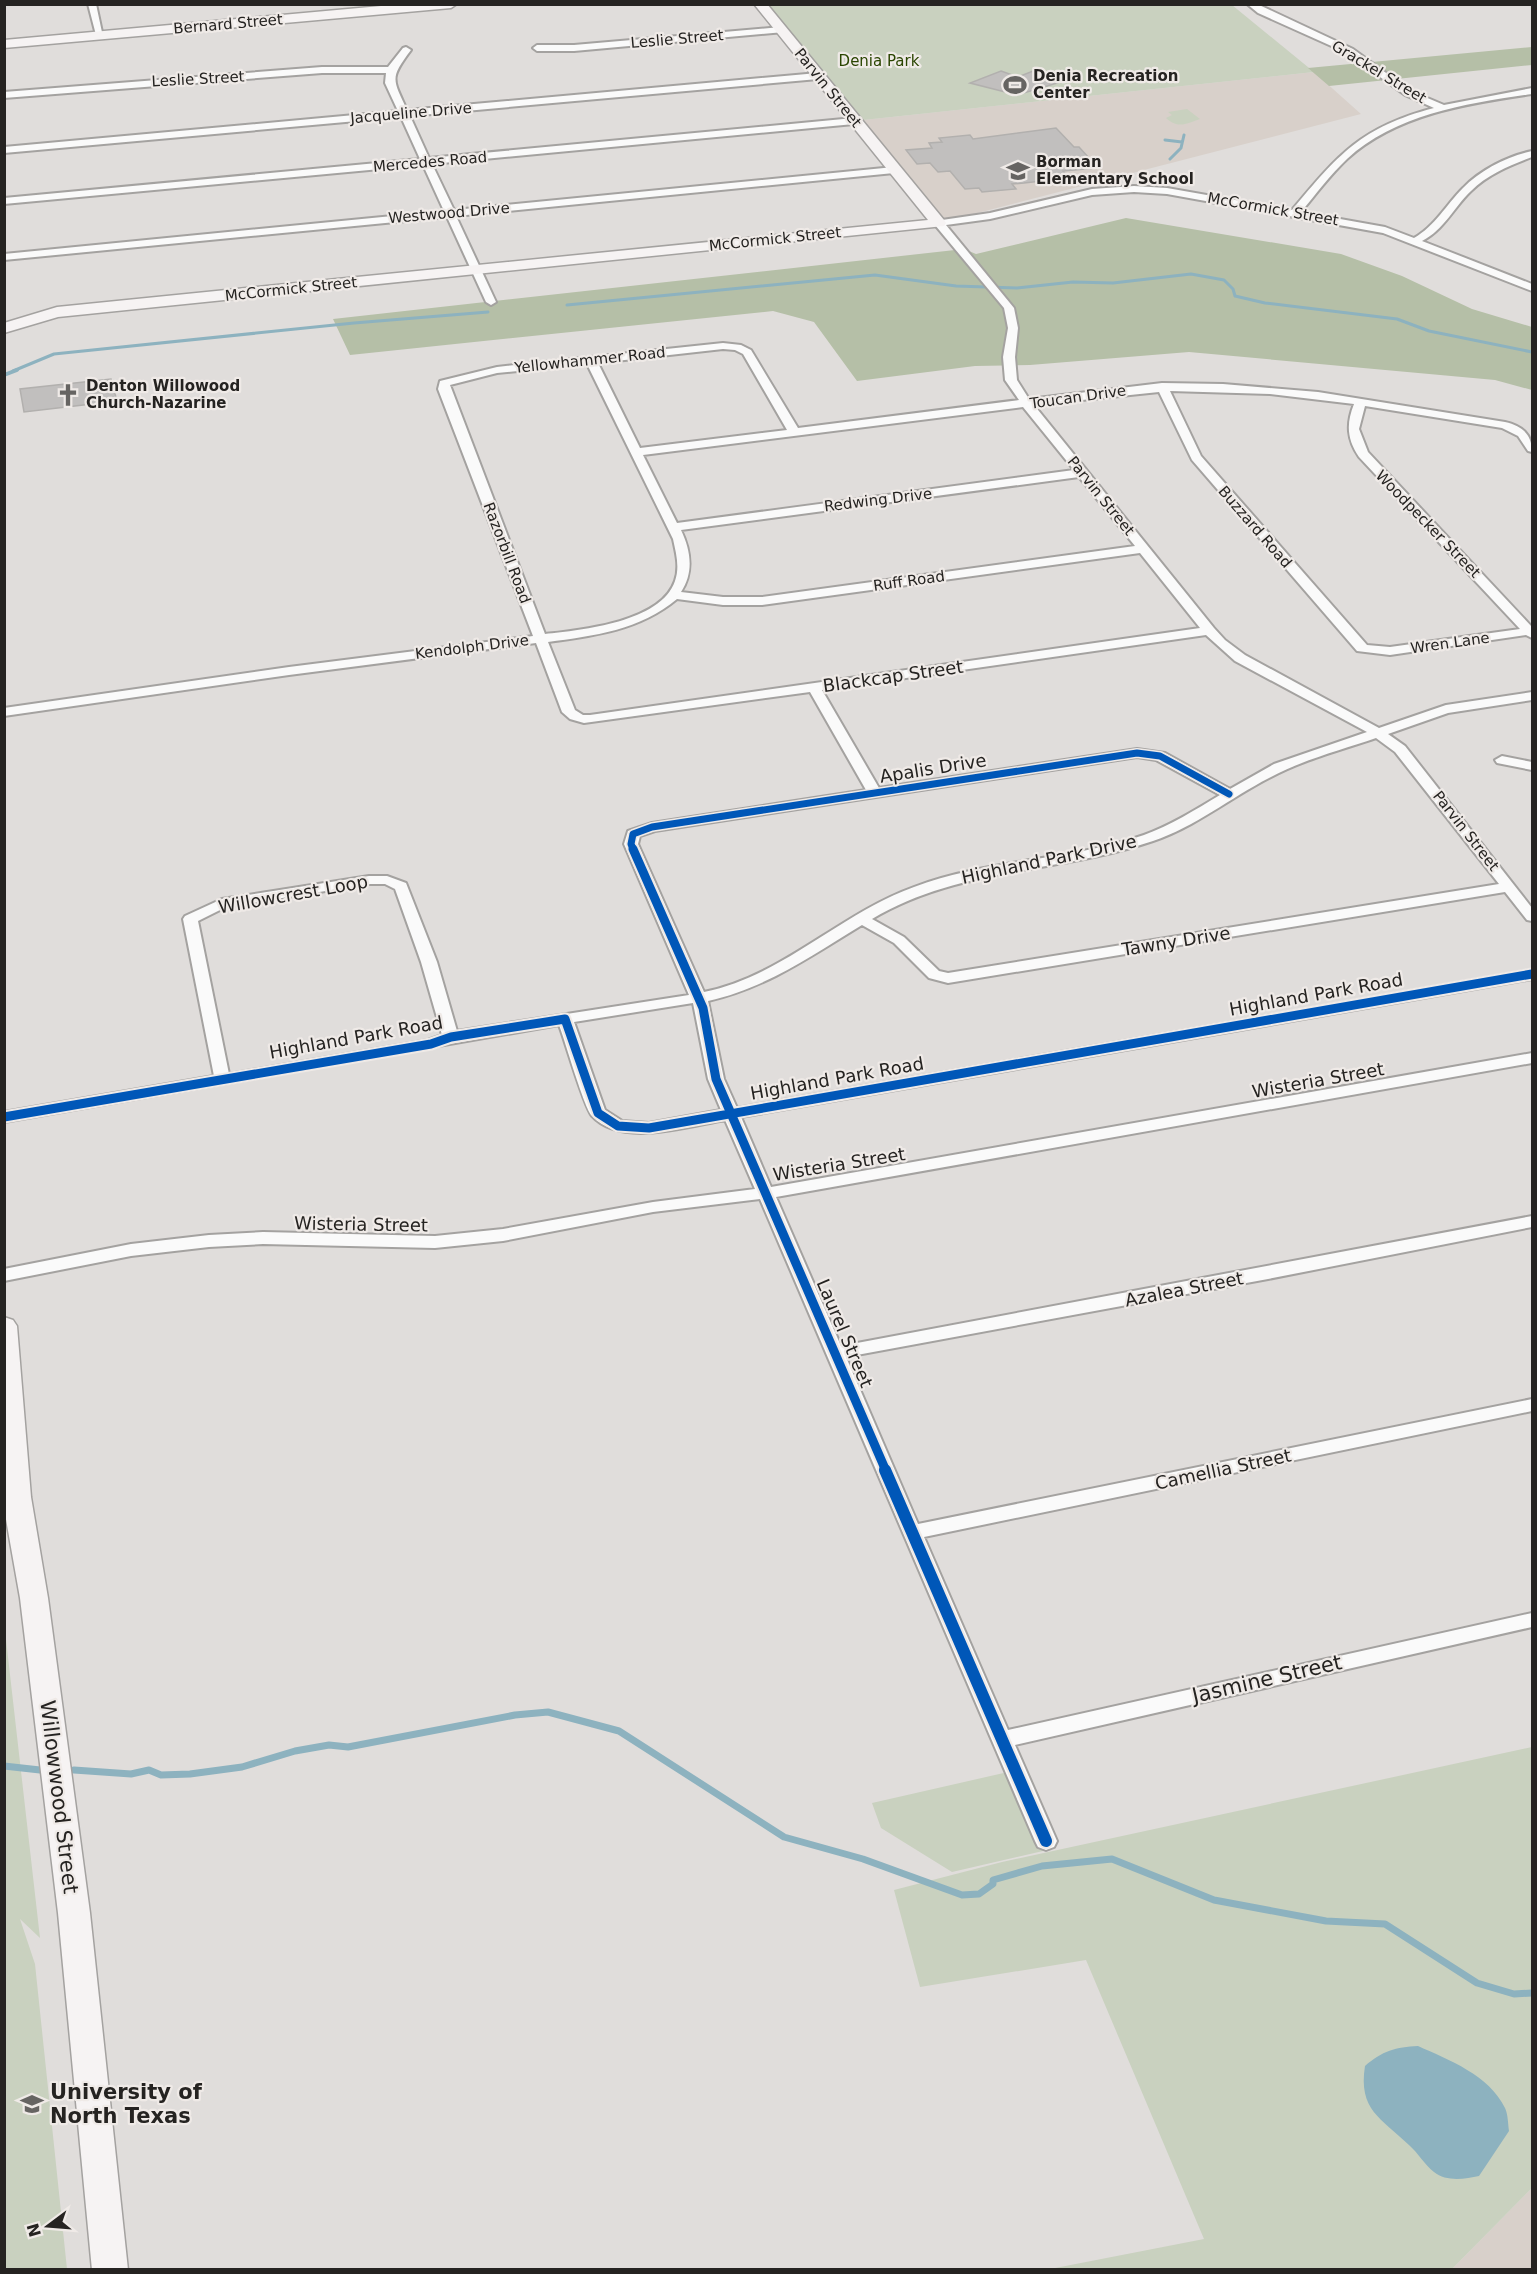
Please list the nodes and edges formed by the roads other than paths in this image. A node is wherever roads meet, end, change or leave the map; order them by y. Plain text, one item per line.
1 (92, 4) edge
2 (451, 4) edge
3 (760, 4) edge
4 (1251, 4) edge
5 (781, 30) junction
6 (100, 35) junction
7 (4, 44) edge
8 (537, 48) dead end
9 (406, 50) dead end
10 (391, 70) junction
11 (818, 76) junction
12 (1533, 91) edge
13 (4, 94) edge
14 (1443, 108) junction
15 (404, 114) junction
16 (854, 121) junction
17 (4, 150) edge
18 (1533, 154) edge
19 (426, 162) junction
20 (894, 170) junction
21 (4, 201) edge
22 (1295, 213) junction
23 (450, 214) junction
24 (939, 223) junction
25 (1415, 241) junction
26 (4, 257) edge
27 (476, 270) junction
28 (1533, 288) edge
29 (491, 302) dead end
30 (4, 328) edge
31 (591, 360) junction
32 (444, 383) joint
33 (1162, 386) junction
34 (1360, 403) junction
35 (1028, 404) junction
36 (795, 433) junction
37 (1533, 449) edge
38 (637, 452) junction
39 (1082, 473) junction
40 (673, 527) junction
41 (1143, 549) junction
42 (674, 595) junction
43 (1209, 631) junction
44 (1531, 633) edge
45 (541, 639) junction
46 (1369, 650) joint
47 (814, 688) junction
48 (1533, 696) edge
49 (4, 712) edge
50 (578, 719) joint
51 (1377, 732) junction
52 (1503, 760) dead end
53 (1533, 766) edge
54 (875, 793) junction
55 (1229, 794) junction
56 (633, 834) joint
57 (1509, 887) junction
58 (1533, 917) edge
59 (862, 919) junction
60 (1533, 974) edge
61 (699, 998) junction
62 (565, 1019) junction
63 (451, 1037) junction
64 (1533, 1058) edge
65 (222, 1078) junction
66 (730, 1113) junction
67 (4, 1117) edge
68 (767, 1193) junction
69 (1533, 1221) edge
70 (4, 1275) edge
71 (4, 1326) edge
72 (836, 1353) junction
73 (1533, 1405) edge
74 (913, 1533) junction
75 (1533, 1620) edge
76 (1002, 1740) junction
77 (1046, 1841) dead end
78 (110, 2270) edge

1 - 6 street
2 - 6 street, Bernard Street
3 - 5 street, Parvin Street
4 - 14 street, Grackel Street
5 - 8 street, Leslie Street
5 - 11 street, Parvin Street
6 - 7 street, Bernard Street
9 - 10 street
10 - 13 street, Leslie Street
10 - 15 street
11 - 15 street, Jacqueline Drive
11 - 16 street, Parvin Street
12 - 14 street
14 - 22 street
15 - 17 street, Jacqueline Drive
15 - 19 street
16 - 19 street, Mercedes Road
16 - 20 street, Parvin Street
18 - 25 street
19 - 21 street, Mercedes Road
19 - 23 street
20 - 23 street, Westwood Drive
20 - 24 street, Parvin Street
22 - 24 street, McCormick Street
22 - 25 street, McCormick Street
23 - 26 street, Westwood Drive
23 - 27 street
24 - 27 street, McCormick Street
24 - 35 street, Parvin Street
25 - 28 street, McCormick Street
27 - 29 street
27 - 30 street, McCormick Street
31 - 32 street, Yellowhammer Road
31 - 36 street, Yellowhammer Road
31 - 38 street, Kendolph Drive
32 - 45 street, Razorbill Road
33 - 34 street, Toucan Drive
33 - 35 street, Toucan Drive
33 - 46 street, Buzzard Road
34 - 37 street, Toucan Drive
34 - 44 street, Woodpecker Street
35 - 36 street, Toucan Drive
35 - 39 street, Parvin Street
36 - 38 street, Toucan Drive
38 - 40 street, Kendolph Drive
39 - 40 street, Redwing Drive
39 - 41 street, Parvin Street
40 - 42 street, Kendolph Drive
41 - 42 street, Ruff Road
41 - 43 street, Parvin Street
42 - 45 street, Kendolph Drive
43 - 47 street, Blackcap Street
43 - 51 street, Parvin Street
44 - 46 street, Wren Lane
45 - 49 street, Kendolph Drive
45 - 50 street, Razorbill Road
47 - 50 street, Blackcap Street
47 - 54 street
48 - 51 street, Highland Park Drive
51 - 55 street, Highland Park Drive
51 - 57 street, Parvin Street
52 - 53 street
54 - 55 street, Apalis Drive
54 - 56 street, Apalis Drive
55 - 59 street, Highland Park Drive
56 - 61 street, Laurel Street
57 - 58 street, Parvin Street
57 - 59 street, Tawny Drive
59 - 61 street, Highland Park Drive
60 - 66 street, Highland Park Road
61 - 62 street, Highland Park Drive
61 - 66 street, Laurel Street
62 - 63 street, Highland Park Road
62 - 66 street, Highland Park Road
63 - 65 street, Highland Park Road
63 - 65 street, Willowcrest Loop
64 - 68 street, Wisteria Street
65 - 67 street, Highland Park Road
66 - 68 street, Laurel Street
68 - 70 street, Wisteria Street
68 - 72 street, Laurel Street
69 - 72 street, Azalea Street
71 - 78 street, Willowwood Street
72 - 74 street, Laurel Street
73 - 74 street, Camellia Street
74 - 76 street, Laurel Street
75 - 76 street, Jasmine Street
76 - 77 street, Laurel Street

